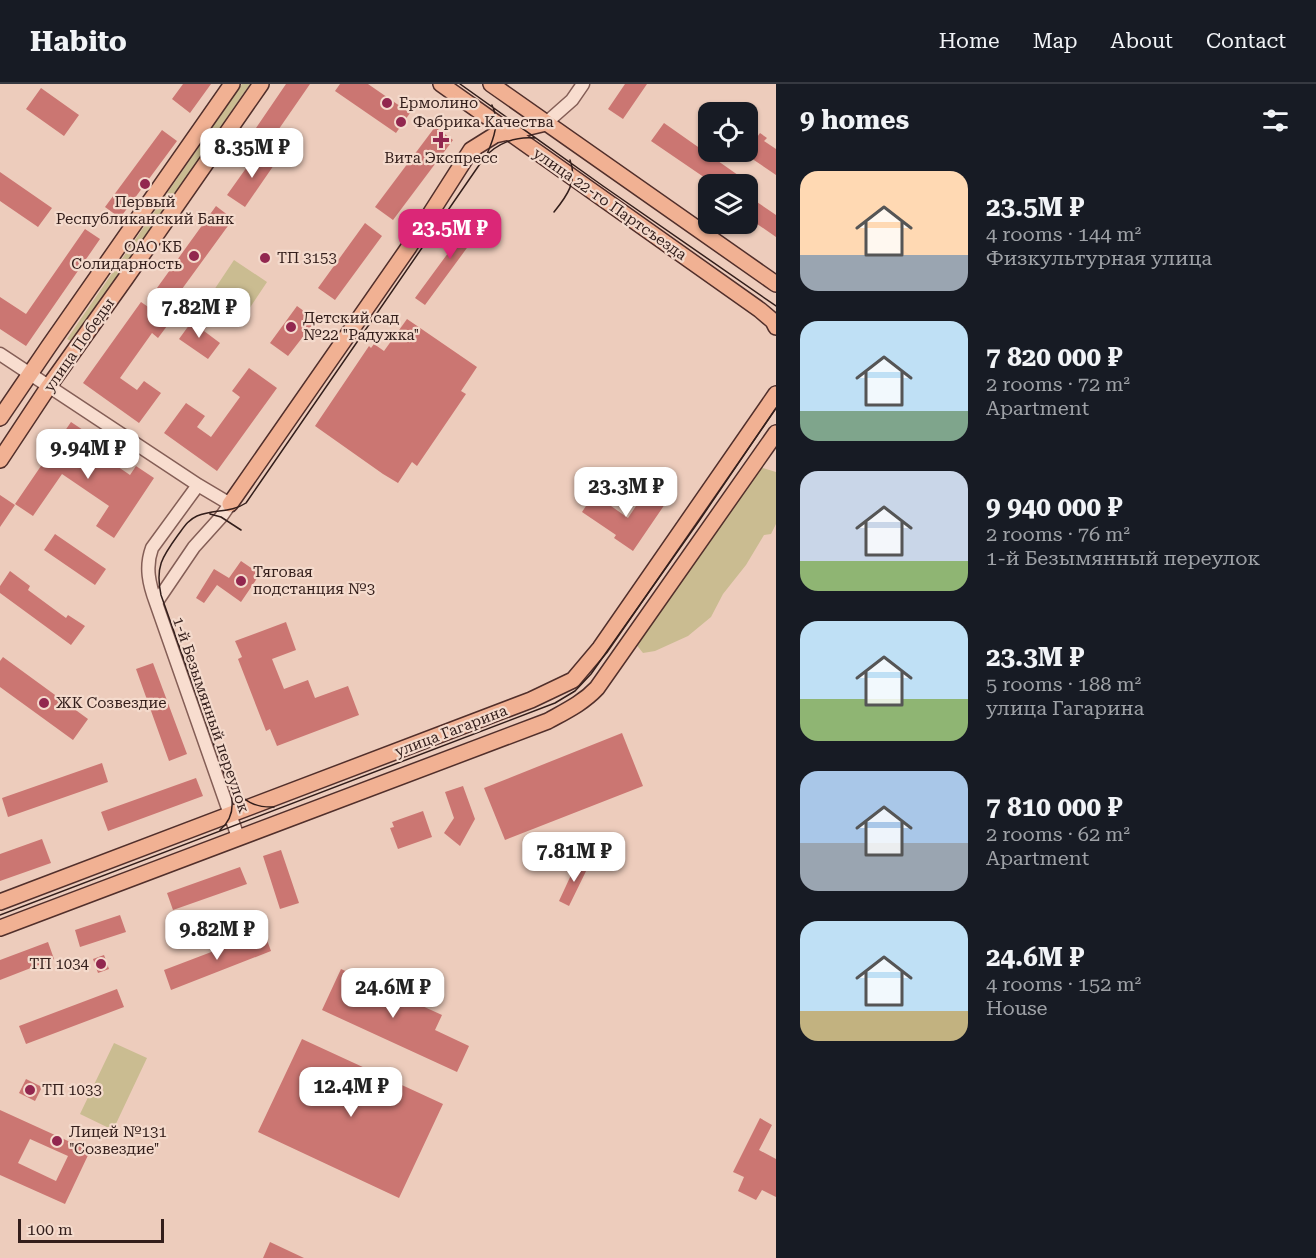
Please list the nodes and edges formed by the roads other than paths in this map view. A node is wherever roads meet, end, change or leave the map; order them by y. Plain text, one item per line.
1 (232, 84) edge
2 (261, 84) edge
3 (441, 84) edge
4 (491, 84) edge
5 (583, 84) edge
6 (546, 123) junction
7 (508, 132) junction
8 (776, 284) edge
9 (776, 327) edge
10 (0, 354) edge
11 (30, 374) junction
12 (49, 386) junction
13 (776, 394) edge
14 (0, 418) edge
15 (776, 433) edge
16 (0, 460) edge
17 (198, 485) junction
18 (230, 504) junction
19 (156, 603) junction
20 (231, 815) junction
21 (238, 837) junction
22 (0, 902) edge
23 (0, 928) edge

1 - 11 main road, улица Победы
2 - 12 main road, улица Победы
3 - 7 main road, улица 22-го Партсъезда
4 - 6 main road, улица 22-го Партсъезда
5 - 6 street
6 - 7 main road
6 - 8 main road, улица 22-го Партсъезда
7 - 9 main road, улица 22-го Партсъезда
7 - 18 main road
10 - 11 street
11 - 12 street
11 - 14 main road, улица Победы
12 - 16 main road, улица Победы
12 - 17 street
13 - 20 main road, улица Гагарина
15 - 21 main road, улица Гагарина
17 - 18 street
17 - 19 street, 1-й Безымянный переулок
18 - 19 street, 1-й Безымянный переулок
19 - 20 street, 1-й Безымянный переулок
20 - 21 street, 1-й Безымянный переулок
20 - 22 main road, улица Гагарина
21 - 23 main road, улица Гагарина

